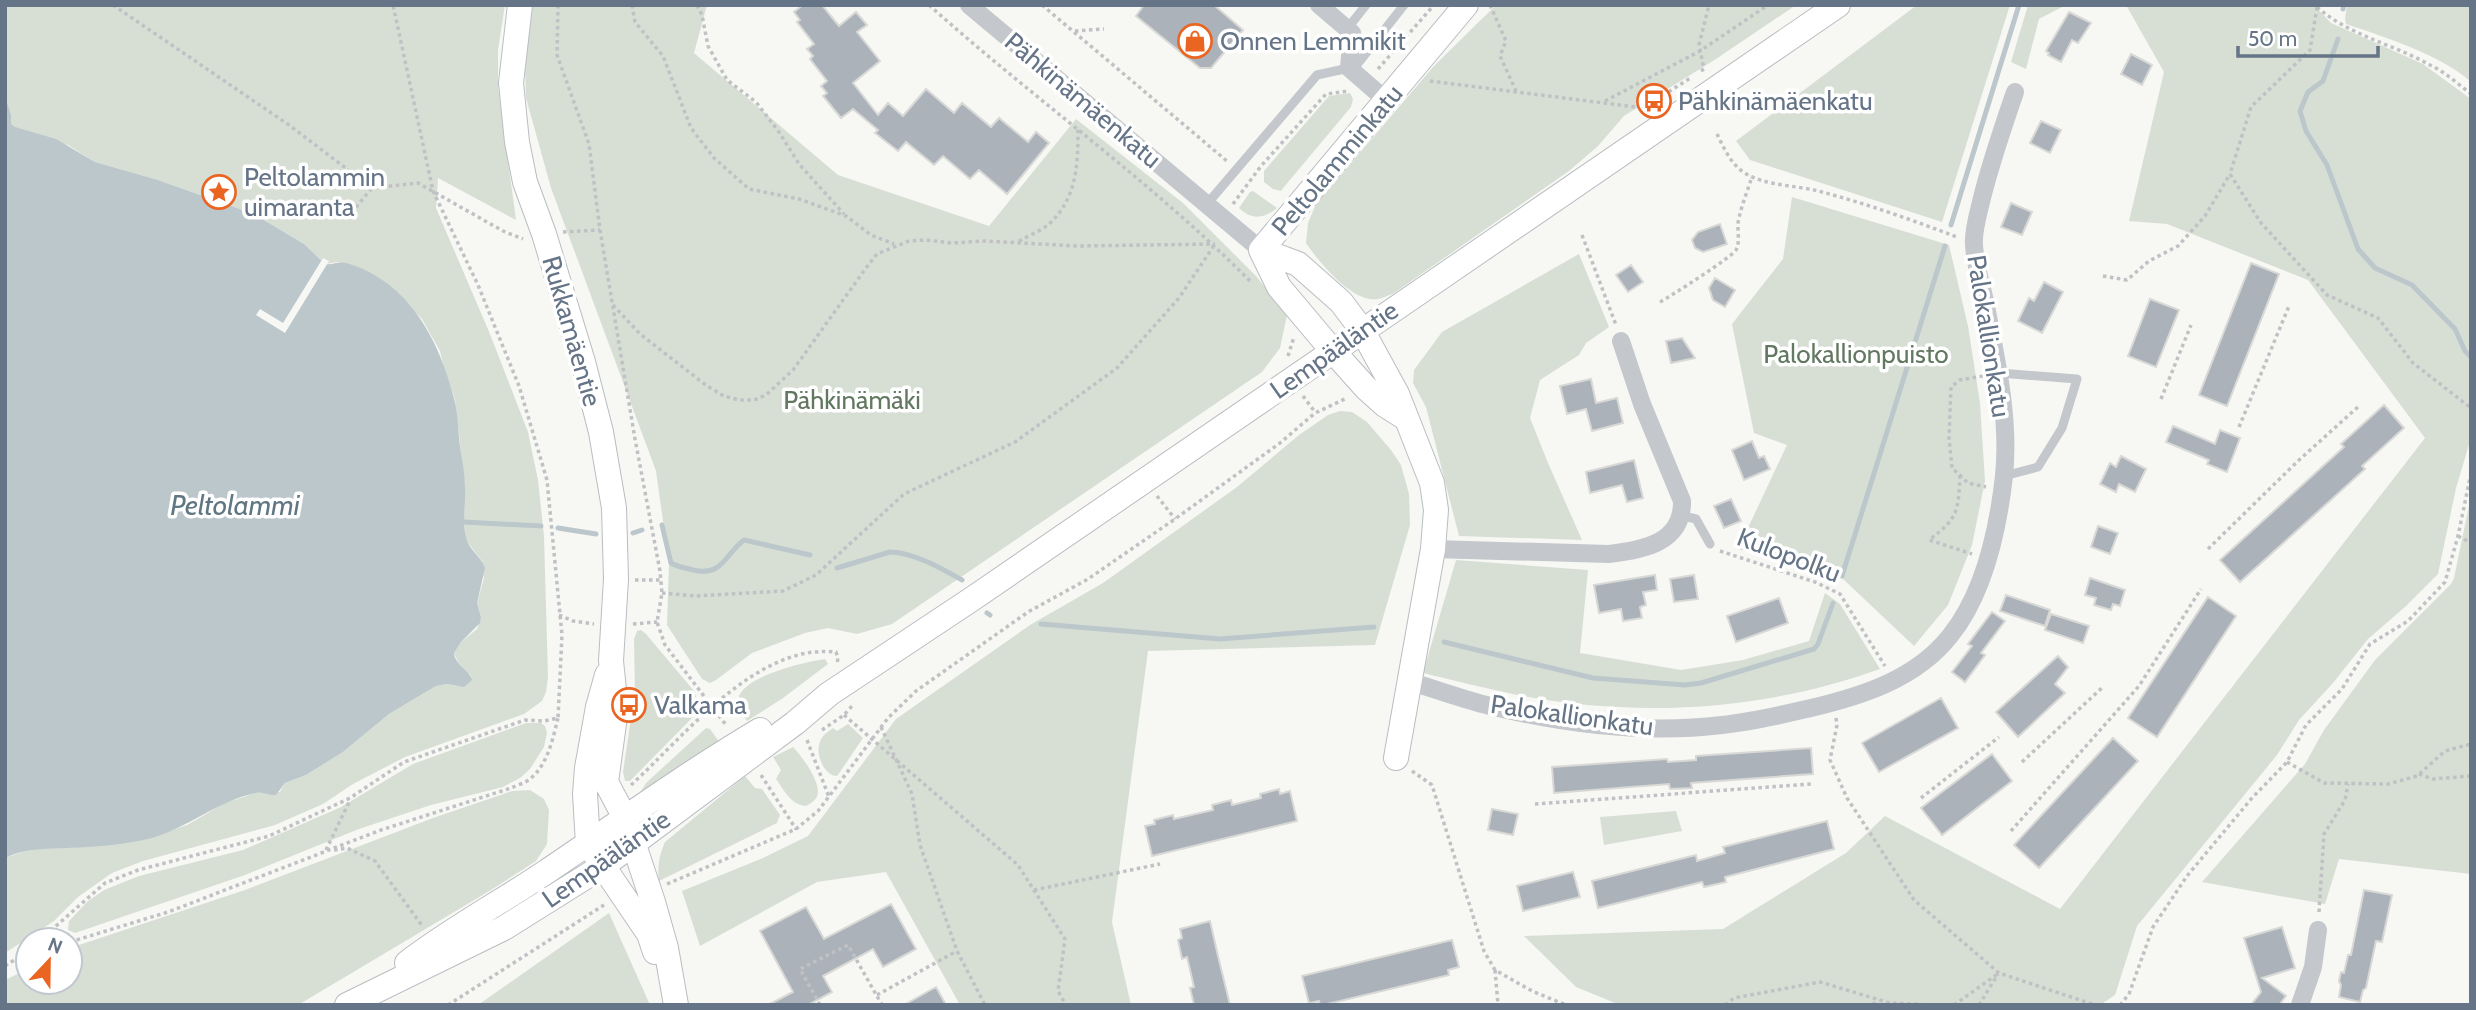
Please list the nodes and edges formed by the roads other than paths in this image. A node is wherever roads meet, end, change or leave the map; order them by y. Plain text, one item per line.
1 (520, 5) edge
2 (969, 5) edge
3 (1319, 5) edge
4 (1366, 5) edge
5 (1404, 5) edge
6 (1466, 5) edge
7 (1838, 5) edge
8 (1347, 29) junction
9 (1350, 69) junction
10 (2015, 92) dead end
11 (1387, 101) junction
12 (1206, 204) junction
13 (1261, 250) junction
14 (1362, 330) junction
15 (1621, 341) road end
16 (1332, 351) junction
17 (1999, 373) junction
18 (1404, 418) junction
19 (2002, 483) junction
20 (1683, 516) junction
21 (1710, 544) road end
22 (1433, 549) junction
23 (611, 661) junction
24 (1408, 681) junction
25 (829, 694) junction
26 (1396, 758) road end
27 (625, 818) junction
28 (588, 844) junction
29 (634, 844) junction
30 (603, 866) junction
31 (2318, 930) road end
32 (670, 977) junction
33 (356, 1000) edge
34 (676, 1005) edge
35 (2300, 1005) edge

1 - 23 main road, Rukkamäentie
2 - 12 street, Pähkinämäenkatu
3 - 8 street
4 - 8 lane
5 - 9 lane
6 - 11 main road, Peltolamminkatu
7 - 14 main road, Lempääläntie
8 - 9 street
9 - 11 street
9 - 12 lane
10 - 17 street, Palokallionkatu
11 - 13 main road, Peltolamminkatu
12 - 13 street, Pähkinämäenkatu
13 - 14 main road, Pähkinämäenkatu
13 - 16 main road, Pähkinämäenkatu
14 - 16 main road, Lempääläntie
14 - 18 main road
15 - 20 street
16 - 18 main road
16 - 25 main road, Lempääläntie
17 - 19 street, Palokallionkatu
17 - 19 lane
18 - 22 main road
19 - 24 street, Palokallionkatu
20 - 21 lane, Kulopolku
20 - 22 street
22 - 24 main road
23 - 27 main road, Rukkamäentie
23 - 28 main road, Rukkamäentie
24 - 26 main road
25 - 27 main road, Lempääläntie
25 - 29 main road, Lempääläntie
27 - 28 main road, Lempääläntie
27 - 29 main road, Rukkamäentie
28 - 30 main road
28 - 33 main road, Lempääläntie
29 - 30 main road, Lempääläntie
29 - 32 main road, Rukkamäentie
30 - 32 main road
30 - 33 main road, Lempääläntie
31 - 35 street
32 - 34 main road

